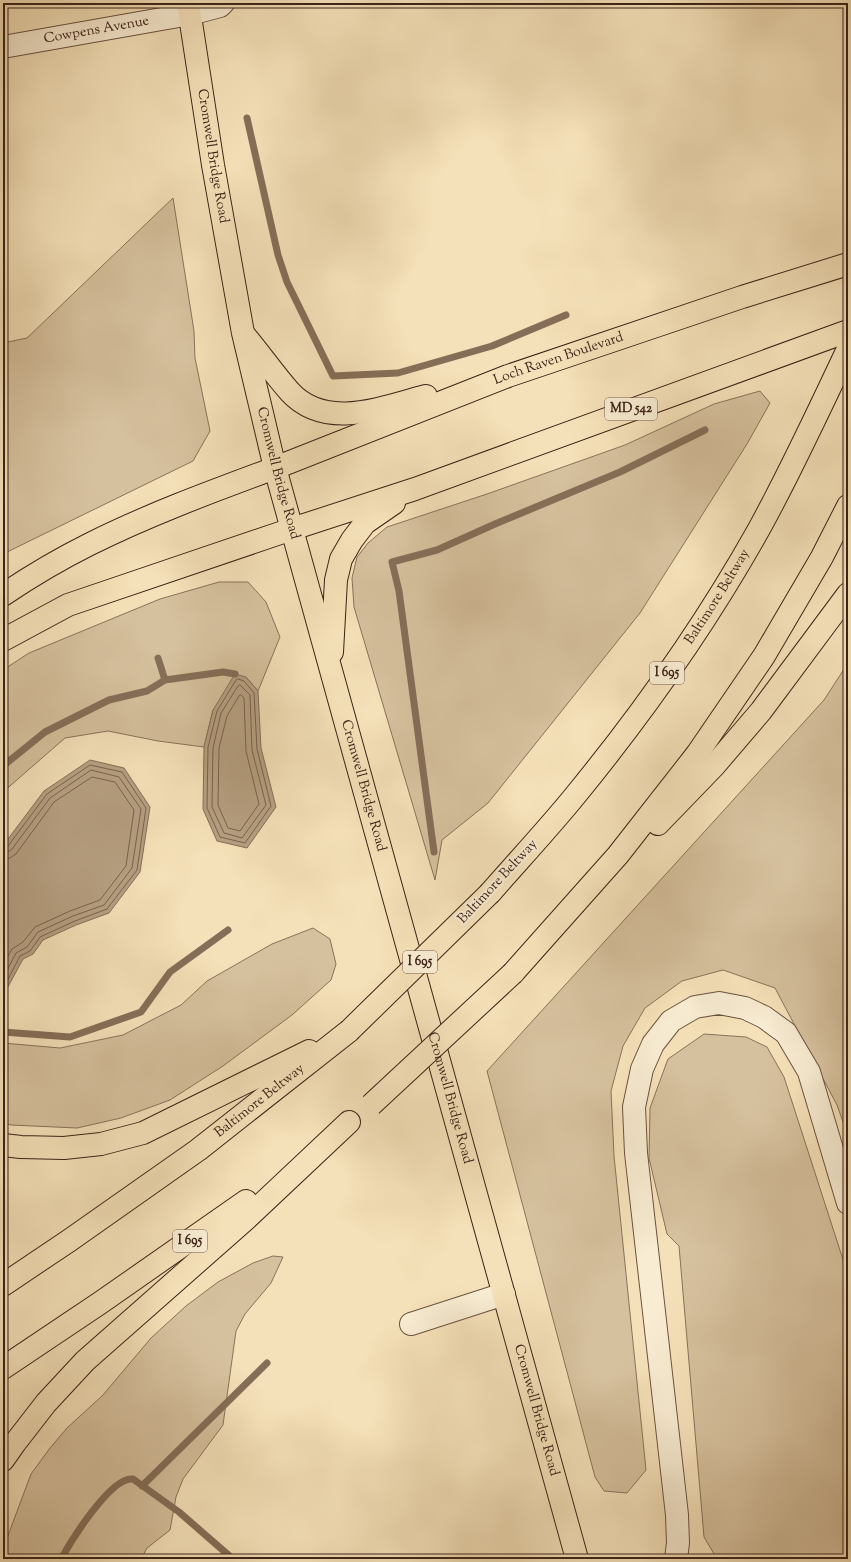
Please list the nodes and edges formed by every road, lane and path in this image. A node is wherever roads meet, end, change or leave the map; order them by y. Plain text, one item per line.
1 (223, 3) edge
2 (189, 9) edge
3 (3, 46) edge
4 (848, 264) edge
5 (848, 331) edge
6 (242, 333) junction
7 (848, 349) edge
8 (508, 376) junction
9 (275, 468) junction
10 (414, 489) junction
11 (848, 506) edge
12 (292, 530) junction
13 (848, 594) edge
14 (3, 595) edge
15 (3, 640) edge
16 (331, 669) junction
17 (562, 916) junction
18 (349, 1031) junction
19 (349, 1122) junction
20 (3, 1145) edge
21 (848, 1203) edge
22 (3, 1285) edge
23 (504, 1294) junction
24 (411, 1324) dead end
25 (3, 1368) edge
26 (3, 1460) edge
27 (578, 1559) edge
28 (676, 1559) edge

1 - 2 street, Cowpens Avenue
2 - 3 street, Cowpens Avenue
2 - 6 main road, Cromwell Bridge Road
4 - 8 main road, Loch Raven Boulevard
5 - 10 main road, MD 542
6 - 8 main road
6 - 9 main road, Cromwell Bridge Road
7 - 18 main road, Baltimore Beltway / I 695, bridge
8 - 9 main road, Loch Raven Boulevard
9 - 12 main road, Cromwell Bridge Road
9 - 14 main road, Loch Raven Boulevard
10 - 12 main road, MD 542
10 - 16 main road
11 - 17 main road, I 695
12 - 15 main road
12 - 16 main road, Cromwell Bridge Road
13 - 17 main road
16 - 23 main road, Cromwell Bridge Road
17 - 19 main road, I 695, bridge
18 - 20 main road
18 - 22 main road, Baltimore Beltway / I 695
19 - 25 main road, I 695
19 - 26 main road
21 - 28 street
23 - 24 street
23 - 27 main road, Cromwell Bridge Road

